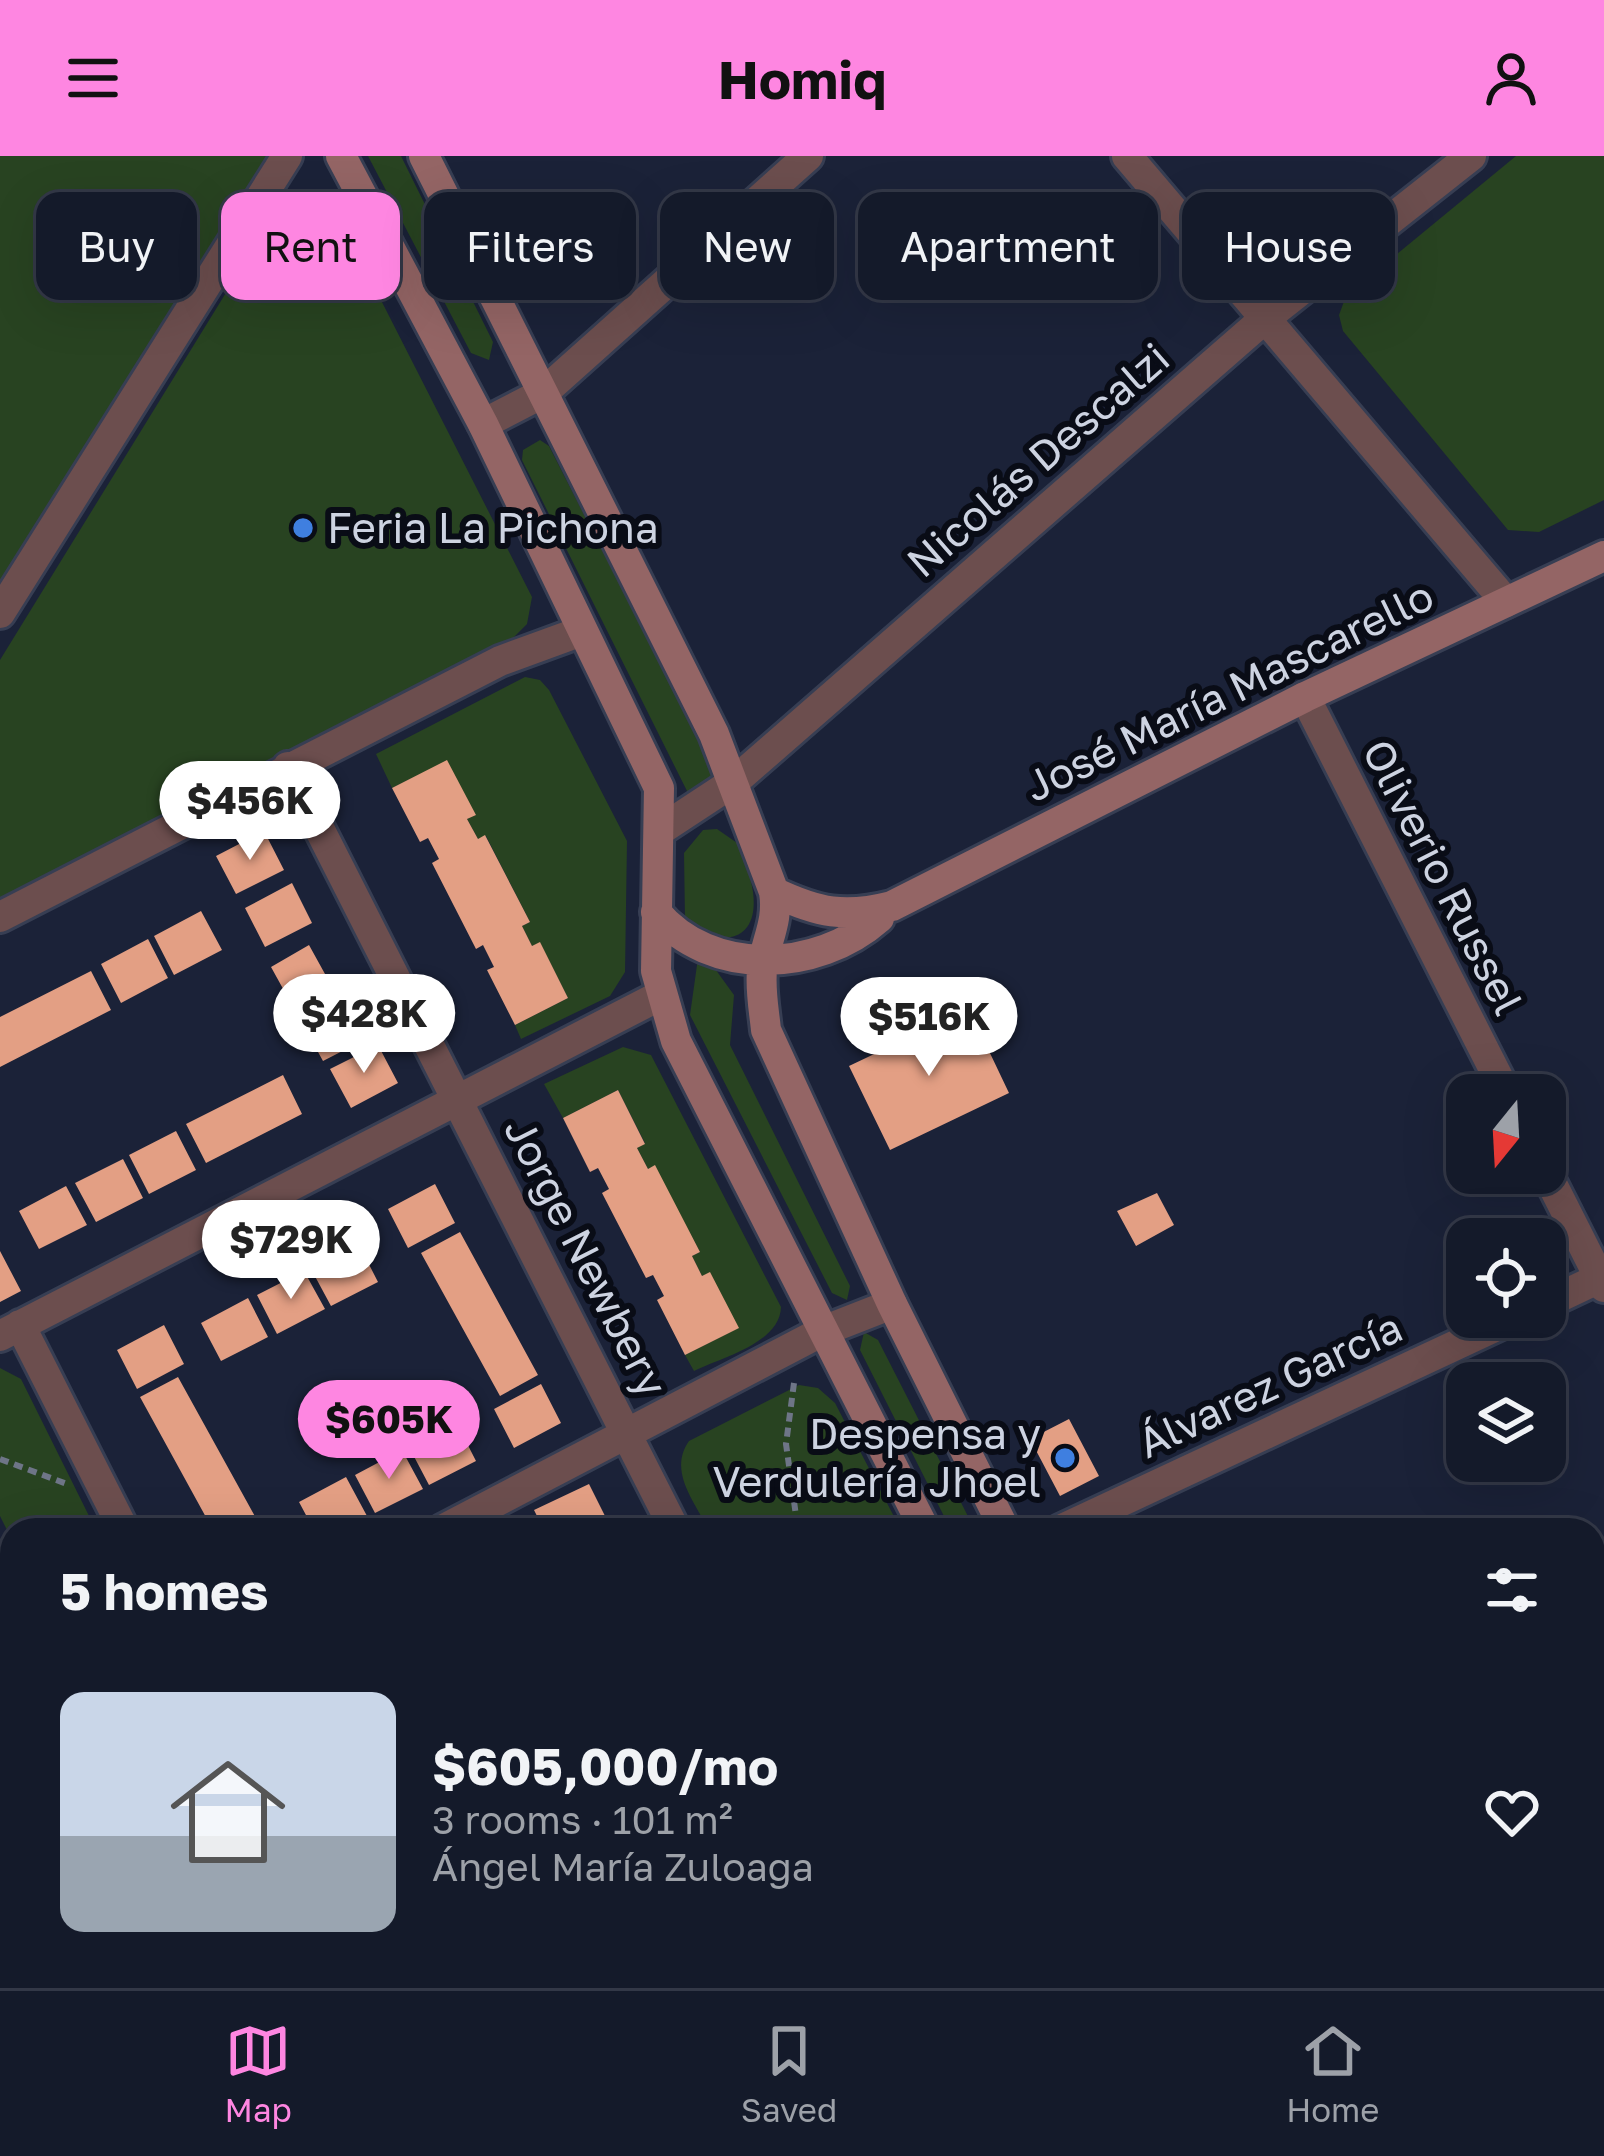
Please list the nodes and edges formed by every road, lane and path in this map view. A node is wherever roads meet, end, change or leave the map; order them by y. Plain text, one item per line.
1 (287, 156) edge
2 (341, 156) edge
3 (424, 156) edge
4 (808, 156) edge
5 (1127, 156) edge
6 (1471, 156) edge
7 (1262, 320) junction
8 (543, 393) junction
9 (483, 424) junction
10 (1604, 556) edge
11 (1506, 602) junction
12 (0, 613) edge
13 (582, 631) junction
14 (1305, 697) junction
15 (289, 766) junction
16 (735, 782) junction
17 (662, 829) junction
18 (774, 892) junction
19 (892, 906) junction
20 (656, 912) junction
21 (0, 917) edge
22 (763, 962) junction
23 (659, 996) junction
24 (1496, 1074) edge
25 (458, 1099) junction
26 (1558, 1194) edge
27 (1603, 1280) edge
28 (1566, 1295) edge
29 (892, 1304) junction
30 (10, 1330) edge
31 (823, 1331) junction
32 (1471, 1338) edge
33 (794, 1383) dead end
34 (628, 1434) junction
35 (0, 1459) edge
36 (110, 1500) junction
37 (498, 1517) edge
38 (118, 1518) edge
39 (669, 1518) edge
40 (796, 1518) edge
41 (919, 1518) edge
42 (999, 1518) edge
43 (1086, 1518) edge

1 - 12 street
2 - 9 main road
3 - 8 main road
4 - 8 street
5 - 7 street
6 - 7 street, Nicolás Descalzi
7 - 11 street
7 - 16 street, Nicolás Descalzi
8 - 9 street
8 - 16 main road
9 - 13 main road
10 - 11 main road, José María Mascarello
11 - 14 main road, José María Mascarello
13 - 15 street
13 - 17 main road
14 - 19 main road, José María Mascarello
14 - 24 street, Oliverio Russel
15 - 21 street
15 - 25 street, Jorge Newbery
16 - 17 street, Nicolás Descalzi
16 - 18 main road
17 - 20 main road
18 - 19 main road
18 - 22 main road
19 - 22 main road
20 - 22 main road
20 - 23 main road
22 - 29 main road
23 - 25 street
23 - 31 main road
25 - 30 street
25 - 34 street, Jorge Newbery
26 - 27 street
27 - 28 street
29 - 31 street
29 - 42 main road
30 - 36 street
31 - 34 street
31 - 41 main road
32 - 43 street, Álvarez García
33 - 40 path
34 - 37 street
34 - 39 street, Jorge Newbery
35 - 36 path
36 - 38 street

